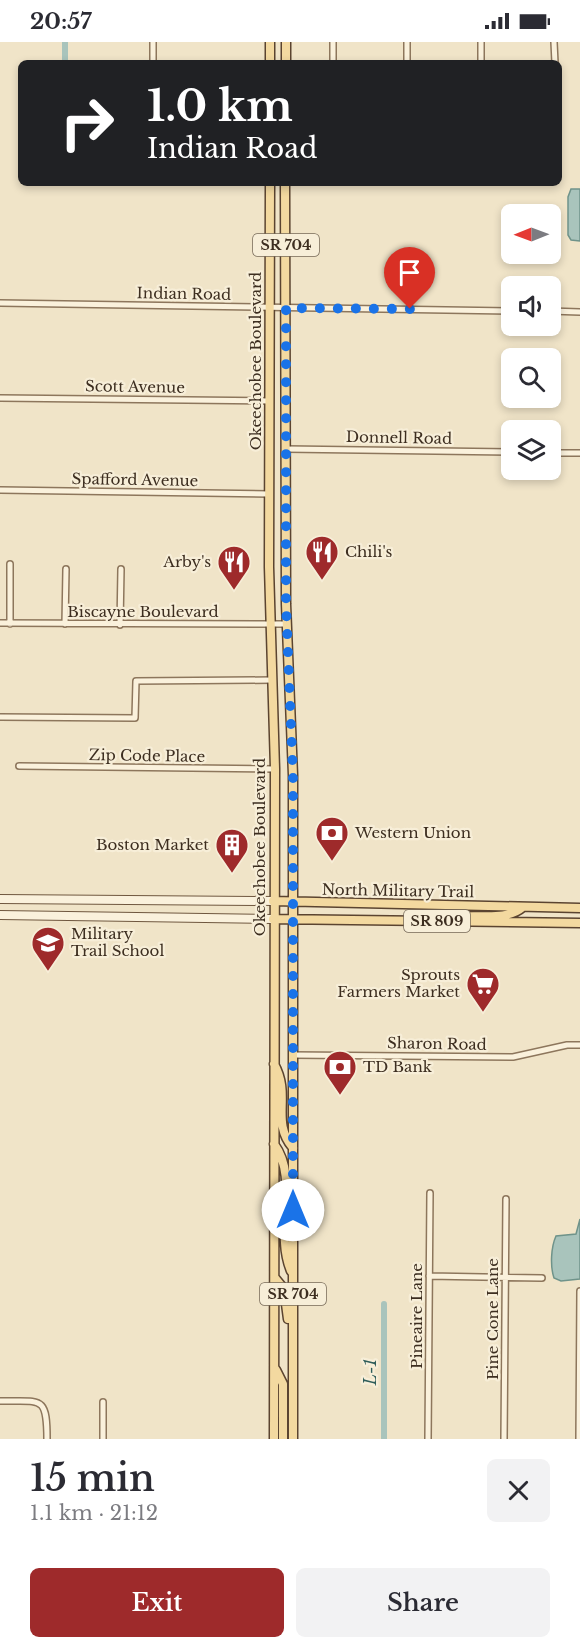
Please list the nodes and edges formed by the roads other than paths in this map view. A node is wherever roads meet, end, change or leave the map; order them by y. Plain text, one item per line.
1 (153, 42) edge
2 (270, 42) edge
3 (286, 42) edge
4 (333, 42) edge
5 (407, 42) edge
6 (481, 42) edge
7 (554, 42) edge
8 (153, 60) edge
9 (270, 60) edge
10 (286, 60) edge
11 (333, 60) edge
12 (407, 60) edge
13 (481, 60) edge
14 (555, 60) edge
15 (270, 186) edge
16 (285, 186) edge
17 (0, 303) edge
18 (269, 307) junction
19 (286, 308) junction
20 (501, 311) edge
21 (561, 311) edge
22 (580, 312) edge
23 (0, 398) edge
24 (269, 401) junction
25 (286, 449) junction
26 (501, 452) edge
27 (561, 453) edge
28 (580, 453) edge
29 (0, 490) edge
30 (269, 494) junction
31 (10, 564) dead end
32 (66, 569) dead end
33 (121, 569) dead end
34 (0, 623) edge
35 (10, 624) junction
36 (65, 624) junction
37 (270, 624) junction
38 (287, 624) junction
39 (120, 625) junction
40 (273, 680) junction
41 (0, 717) edge
42 (19, 766) dead end
43 (274, 769) junction
44 (0, 899) edge
45 (33, 899) junction
46 (273, 902) junction
47 (293, 902) junction
48 (523, 907) junction
49 (580, 908) edge
50 (0, 915) edge
51 (18, 915) junction
52 (273, 919) junction
53 (293, 920) junction
54 (441, 921) junction
55 (580, 923) edge
56 (580, 1045) edge
57 (293, 1055) junction
58 (274, 1064) junction
59 (274, 1143) junction
60 (293, 1148) junction
61 (430, 1193) dead end
62 (506, 1199) dead end
63 (293, 1276) junction
64 (429, 1276) junction
65 (505, 1277) junction
66 (275, 1278) junction
67 (542, 1278) dead end
68 (579, 1291) edge
69 (293, 1361) junction
70 (275, 1370) junction
71 (0, 1401) edge
72 (103, 1402) dead end
73 (47, 1439) edge
74 (103, 1439) edge
75 (274, 1439) edge
76 (283, 1439) edge
77 (293, 1439) edge
78 (428, 1439) edge
79 (504, 1439) edge
80 (579, 1439) edge

1 - 8 street
2 - 9 main road
3 - 10 main road
4 - 11 street
5 - 12 street
6 - 13 street
7 - 14 street
15 - 18 main road, Okeechobee Boulevard / SR 704
16 - 19 main road, Okeechobee Boulevard / SR 704
17 - 18 street, Indian Road
18 - 19 street, Indian Road
18 - 24 main road, Okeechobee Boulevard / SR 704
19 - 20 street, Indian Road
19 - 25 main road, Okeechobee Boulevard / SR 704
21 - 22 street
23 - 24 street, Scott Avenue
24 - 30 main road, Okeechobee Boulevard / SR 704
25 - 26 street, Donnell Road
25 - 38 main road, Okeechobee Boulevard / SR 704
27 - 28 street
29 - 30 street, Spafford Avenue
30 - 37 main road, Okeechobee Boulevard / SR 704
31 - 35 street
32 - 36 street
33 - 39 street
34 - 35 street, Biscayne Boulevard
35 - 36 street, Biscayne Boulevard
36 - 39 street, Biscayne Boulevard
37 - 38 street, Biscayne Boulevard
37 - 39 street, Biscayne Boulevard
37 - 40 main road, Okeechobee Boulevard / SR 704
38 - 47 main road, Okeechobee Boulevard / SR 704
40 - 41 street
40 - 43 main road, Okeechobee Boulevard / SR 704
42 - 43 street, Zip Code Place
43 - 46 main road, Okeechobee Boulevard / SR 704
44 - 45 main road, North Military Trail / SR 809
45 - 46 main road, North Military Trail / SR 809
45 - 51 main road
46 - 47 main road, North Military Trail / SR 809
46 - 52 main road, Okeechobee Boulevard / SR 704
47 - 48 main road, North Military Trail / SR 809
47 - 53 main road, Okeechobee Boulevard / SR 704
48 - 49 main road, North Military Trail / SR 809
48 - 54 main road
50 - 51 main road, North Military Trail / SR 809
51 - 52 main road, North Military Trail / SR 809
52 - 53 main road, North Military Trail / SR 809
52 - 58 main road, Okeechobee Boulevard / SR 704
53 - 54 main road, North Military Trail / SR 809
53 - 57 main road, Okeechobee Boulevard / SR 704
54 - 55 main road, North Military Trail / SR 809
56 - 57 street, Sharon Road
57 - 60 main road, Okeechobee Boulevard / SR 704
58 - 59 main road, Okeechobee Boulevard / SR 704
58 - 60 main road
59 - 63 main road
59 - 66 main road, Okeechobee Boulevard / SR 704
60 - 63 main road, Okeechobee Boulevard / SR 704
61 - 64 street, Pineaire Lane
62 - 65 street, Pine Cone Lane
63 - 69 main road, Okeechobee Boulevard / SR 704
64 - 65 street
64 - 78 street, Pineaire Lane
65 - 67 street
65 - 79 street, Pine Cone Lane
66 - 69 main road
66 - 70 main road, Okeechobee Boulevard / SR 704
68 - 80 street
69 - 77 main road, Okeechobee Boulevard / SR 704
70 - 75 main road, Okeechobee Boulevard / SR 704
70 - 76 main road
71 - 73 street
72 - 74 street

